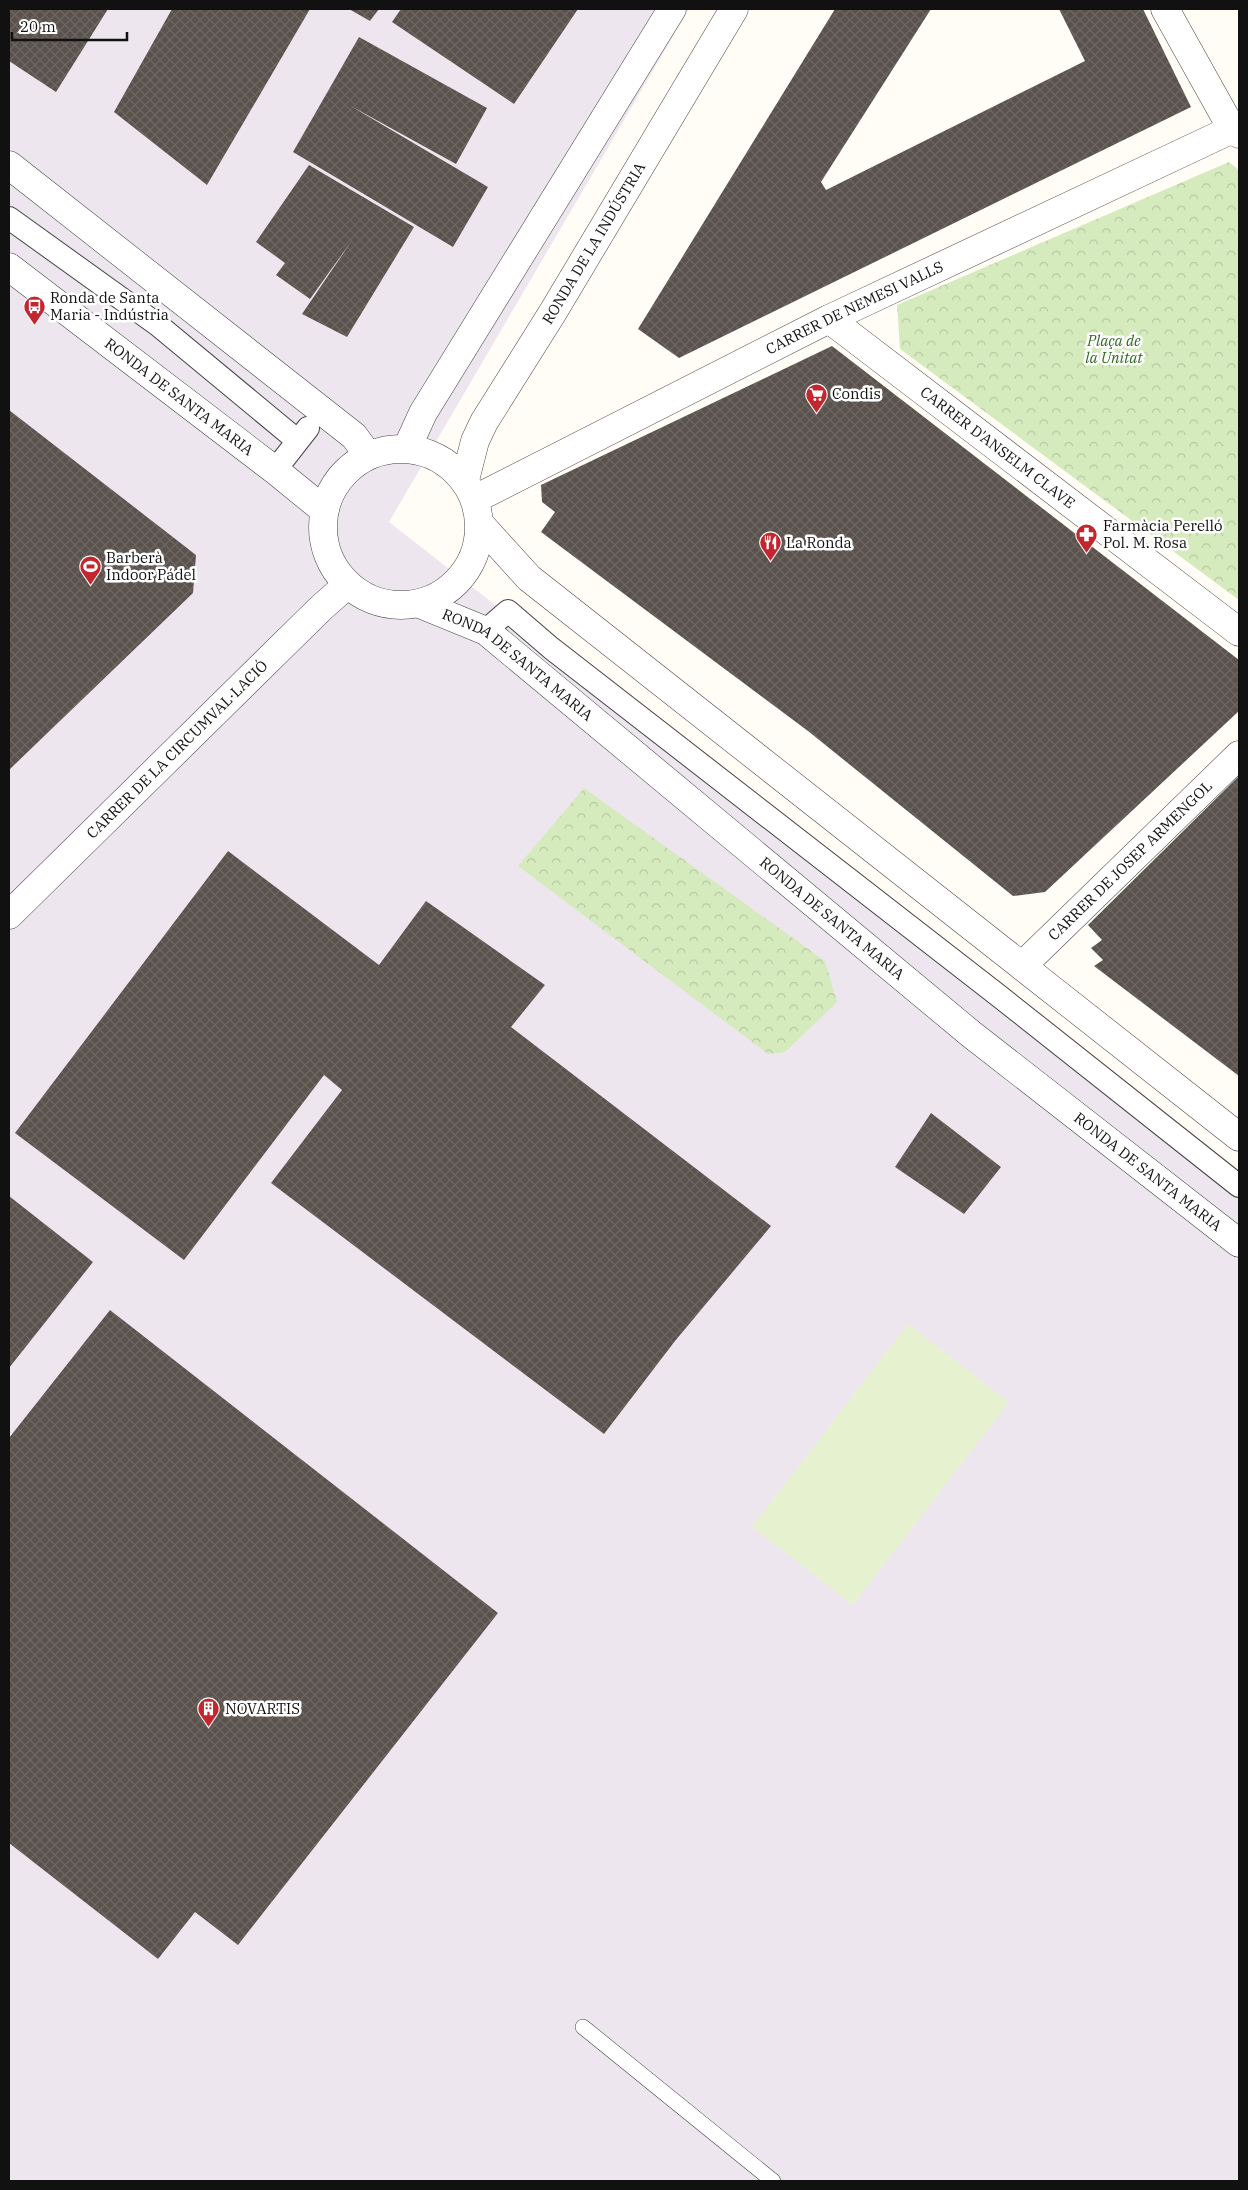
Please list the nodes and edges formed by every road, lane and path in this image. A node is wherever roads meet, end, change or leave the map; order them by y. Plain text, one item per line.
1 (672, 9) edge
2 (734, 9) edge
3 (1165, 9) edge
4 (1237, 130) edge
5 (9, 165) edge
6 (9, 218) edge
7 (9, 267) edge
8 (829, 319) junction
9 (407, 448) junction
10 (368, 455) junction
11 (283, 460) dead end
12 (474, 501) junction
13 (324, 510) junction
14 (347, 585) junction
15 (420, 604) junction
16 (492, 625) dead end
17 (1239, 632) edge
18 (1239, 755) edge
19 (10, 911) edge
20 (1022, 966) junction
21 (1239, 1137) edge
22 (1239, 1186) edge
23 (1239, 1243) edge
24 (583, 2027) dead end
25 (773, 2181) edge

1 - 9 street
2 - 12 street, RONDA DE LA INDÚSTRIA
3 - 4 street
4 - 8 street, CARRER DE NEMESI VALLS
5 - 10 street
6 - 11 street
7 - 13 street, RONDA DE SANTA MARIA
8 - 12 street, CARRER DE NEMESI VALLS
8 - 17 street, CARRER D'ANSELM CLAVE
9 - 10 street
9 - 12 street
10 - 13 street
12 - 15 street
12 - 20 street
13 - 14 street
14 - 15 street
14 - 19 street, CARRER DE LA CIRCUMVAL·LACIÓ
15 - 23 street, RONDA DE SANTA MARIA
16 - 22 street, RONDA DE SANTA MARIA
18 - 20 street, CARRER DE JOSEP ARMENGOL
20 - 21 street
24 - 25 lane

